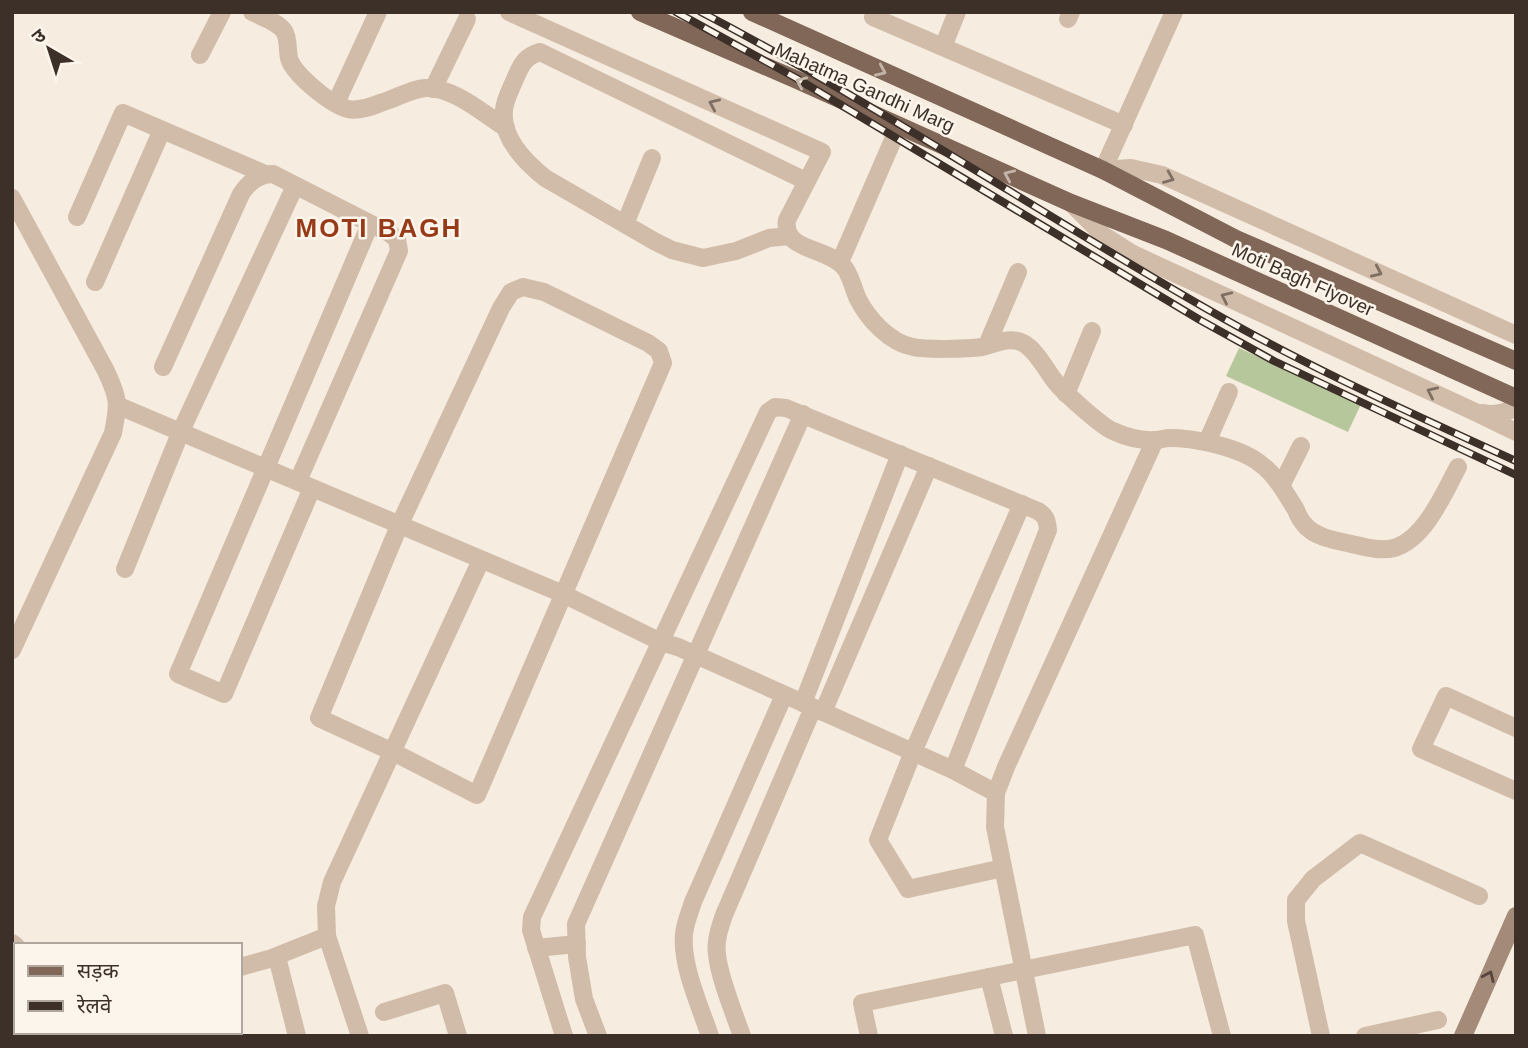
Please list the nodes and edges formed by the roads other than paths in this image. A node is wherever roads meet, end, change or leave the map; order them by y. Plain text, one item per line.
1 (222, 12) edge
2 (252, 12) edge
3 (378, 12) edge
4 (509, 12) edge
5 (554, 12) edge
6 (640, 12) edge
7 (752, 12) edge
8 (957, 12) edge
9 (1174, 12) edge
10 (870, 14) edge
11 (281, 19) edge
12 (467, 19) dead end
13 (547, 29) junction
14 (943, 47) junction
15 (200, 55) dead end
16 (433, 89) junction
17 (336, 103) junction
18 (899, 125) junction
19 (1124, 125) junction
20 (506, 128) junction
21 (162, 130) junction
22 (652, 158) dead end
23 (1103, 170) junction
24 (265, 174) junction
25 (807, 181) junction
26 (295, 186) junction
27 (12, 198) edge
28 (1071, 203) junction
29 (77, 217) dead end
30 (370, 224) junction
31 (625, 224) junction
32 (789, 236) junction
33 (840, 262) junction
34 (1018, 272) dead end
35 (95, 282) dead end
36 (1092, 331) dead end
37 (1514, 335) edge
38 (987, 345) junction
39 (1516, 361) edge
40 (163, 367) dead end
41 (1229, 392) dead end
42 (1066, 394) junction
43 (1516, 398) edge
44 (118, 406) junction
45 (1516, 407) edge
46 (1473, 411) junction
47 (803, 414) junction
48 (181, 431) junction
49 (1516, 432) edge
50 (1155, 440) junction
51 (1207, 442) junction
52 (1301, 446) dead end
53 (900, 454) junction
54 (929, 466) junction
55 (1458, 467) dead end
56 (266, 468) junction
57 (305, 485) junction
58 (1281, 486) junction
59 (1022, 504) junction
60 (400, 526) junction
61 (481, 560) junction
62 (125, 569) dead end
63 (563, 594) junction
64 (661, 642) junction
65 (12, 650) edge
66 (696, 656) junction
67 (784, 695) junction
68 (813, 708) junction
69 (1516, 728) edge
70 (393, 752) junction
71 (912, 752) junction
72 (953, 770) junction
73 (1516, 791) edge
74 (996, 793) junction
75 (1003, 868) junction
76 (1479, 896) dead end
77 (1516, 916) edge
78 (327, 936) junction
79 (577, 944) junction
80 (536, 948) junction
81 (277, 957) junction
82 (718, 961) junction
83 (242, 966) edge
84 (687, 967) junction
85 (1024, 970) junction
86 (989, 976) junction
87 (384, 1012) dead end
88 (1435, 1028) edge
89 (298, 1036) edge
90 (360, 1036) edge
91 (458, 1036) edge
92 (564, 1036) edge
93 (598, 1036) edge
94 (710, 1036) edge
95 (741, 1036) edge
96 (869, 1036) edge
97 (1004, 1036) edge
98 (1037, 1036) edge
99 (1222, 1036) edge
100 (1321, 1036) edge
101 (1365, 1036) edge
102 (1463, 1036) edge

1 - 15 street
2 - 11 street
3 - 17 street
4 - 13 street
5 - 13 street
18 -> 6 main road, Mahatma Gandhi Marg
7 -> 23 main road, Mahatma Gandhi Marg
8 - 14 street
9 - 19 street
10 - 14 street
11 - 17 street
12 - 16 street
25 -> 13 street
14 - 19 street
16 - 17 street
16 - 20 street
28 -> 18 main road, Mahatma Gandhi Marg
18 - 33 street
19 - 23 street
20 - 25 street
20 - 31 street
21 - 24 street
21 - 29 street
21 - 35 street
22 - 31 street
23 -> 37 street
23 - 39 main road, Moti Bagh Flyover
24 - 26 street
24 - 40 street
25 - 32 street
26 - 30 street
26 - 48 street
27 - 44 street
28 - 43 main road, Moti Bagh Flyover
46 -> 28 street
30 - 56 street
30 - 57 street
31 - 32 street
32 - 33 street
33 - 38 street
34 - 38 street
36 - 42 street
38 - 42 street
41 - 51 street
42 - 50 street
44 - 48 street
44 - 65 street
45 - 46 street
46 - 49 street
47 - 53 street
47 - 64 street
47 - 66 street
48 - 56 street
48 - 62 street
50 - 51 street
50 - 74 street
51 - 58 street
52 - 58 street
53 - 54 street
53 - 68 street
54 - 59 street
54 - 68 street
55 - 58 street
56 - 57 street
56 - 57 street
57 - 60 street
59 - 71 street
59 - 72 street
60 - 61 street
60 - 63 street
60 - 70 street
61 - 63 street
61 - 70 street
63 - 64 street
63 - 70 street
64 - 66 street
64 - 80 street
66 - 67 street
66 - 79 street
67 - 68 street
67 - 84 street
68 - 71 street
68 - 82 street
69 - 73 street
70 - 78 street
71 - 72 street
71 - 75 street
72 - 74 street
74 - 75 street
75 - 85 street
76 - 100 street
102 -> 77 main road
78 - 81 street
78 - 90 street
79 - 80 street
79 - 93 street
80 - 92 street
81 - 83 street
81 - 89 street
82 - 84 street
82 - 95 street
84 - 94 street
85 - 86 street
85 - 98 street
85 - 99 street
86 - 96 street
86 - 97 street
87 - 91 street
88 - 101 street

